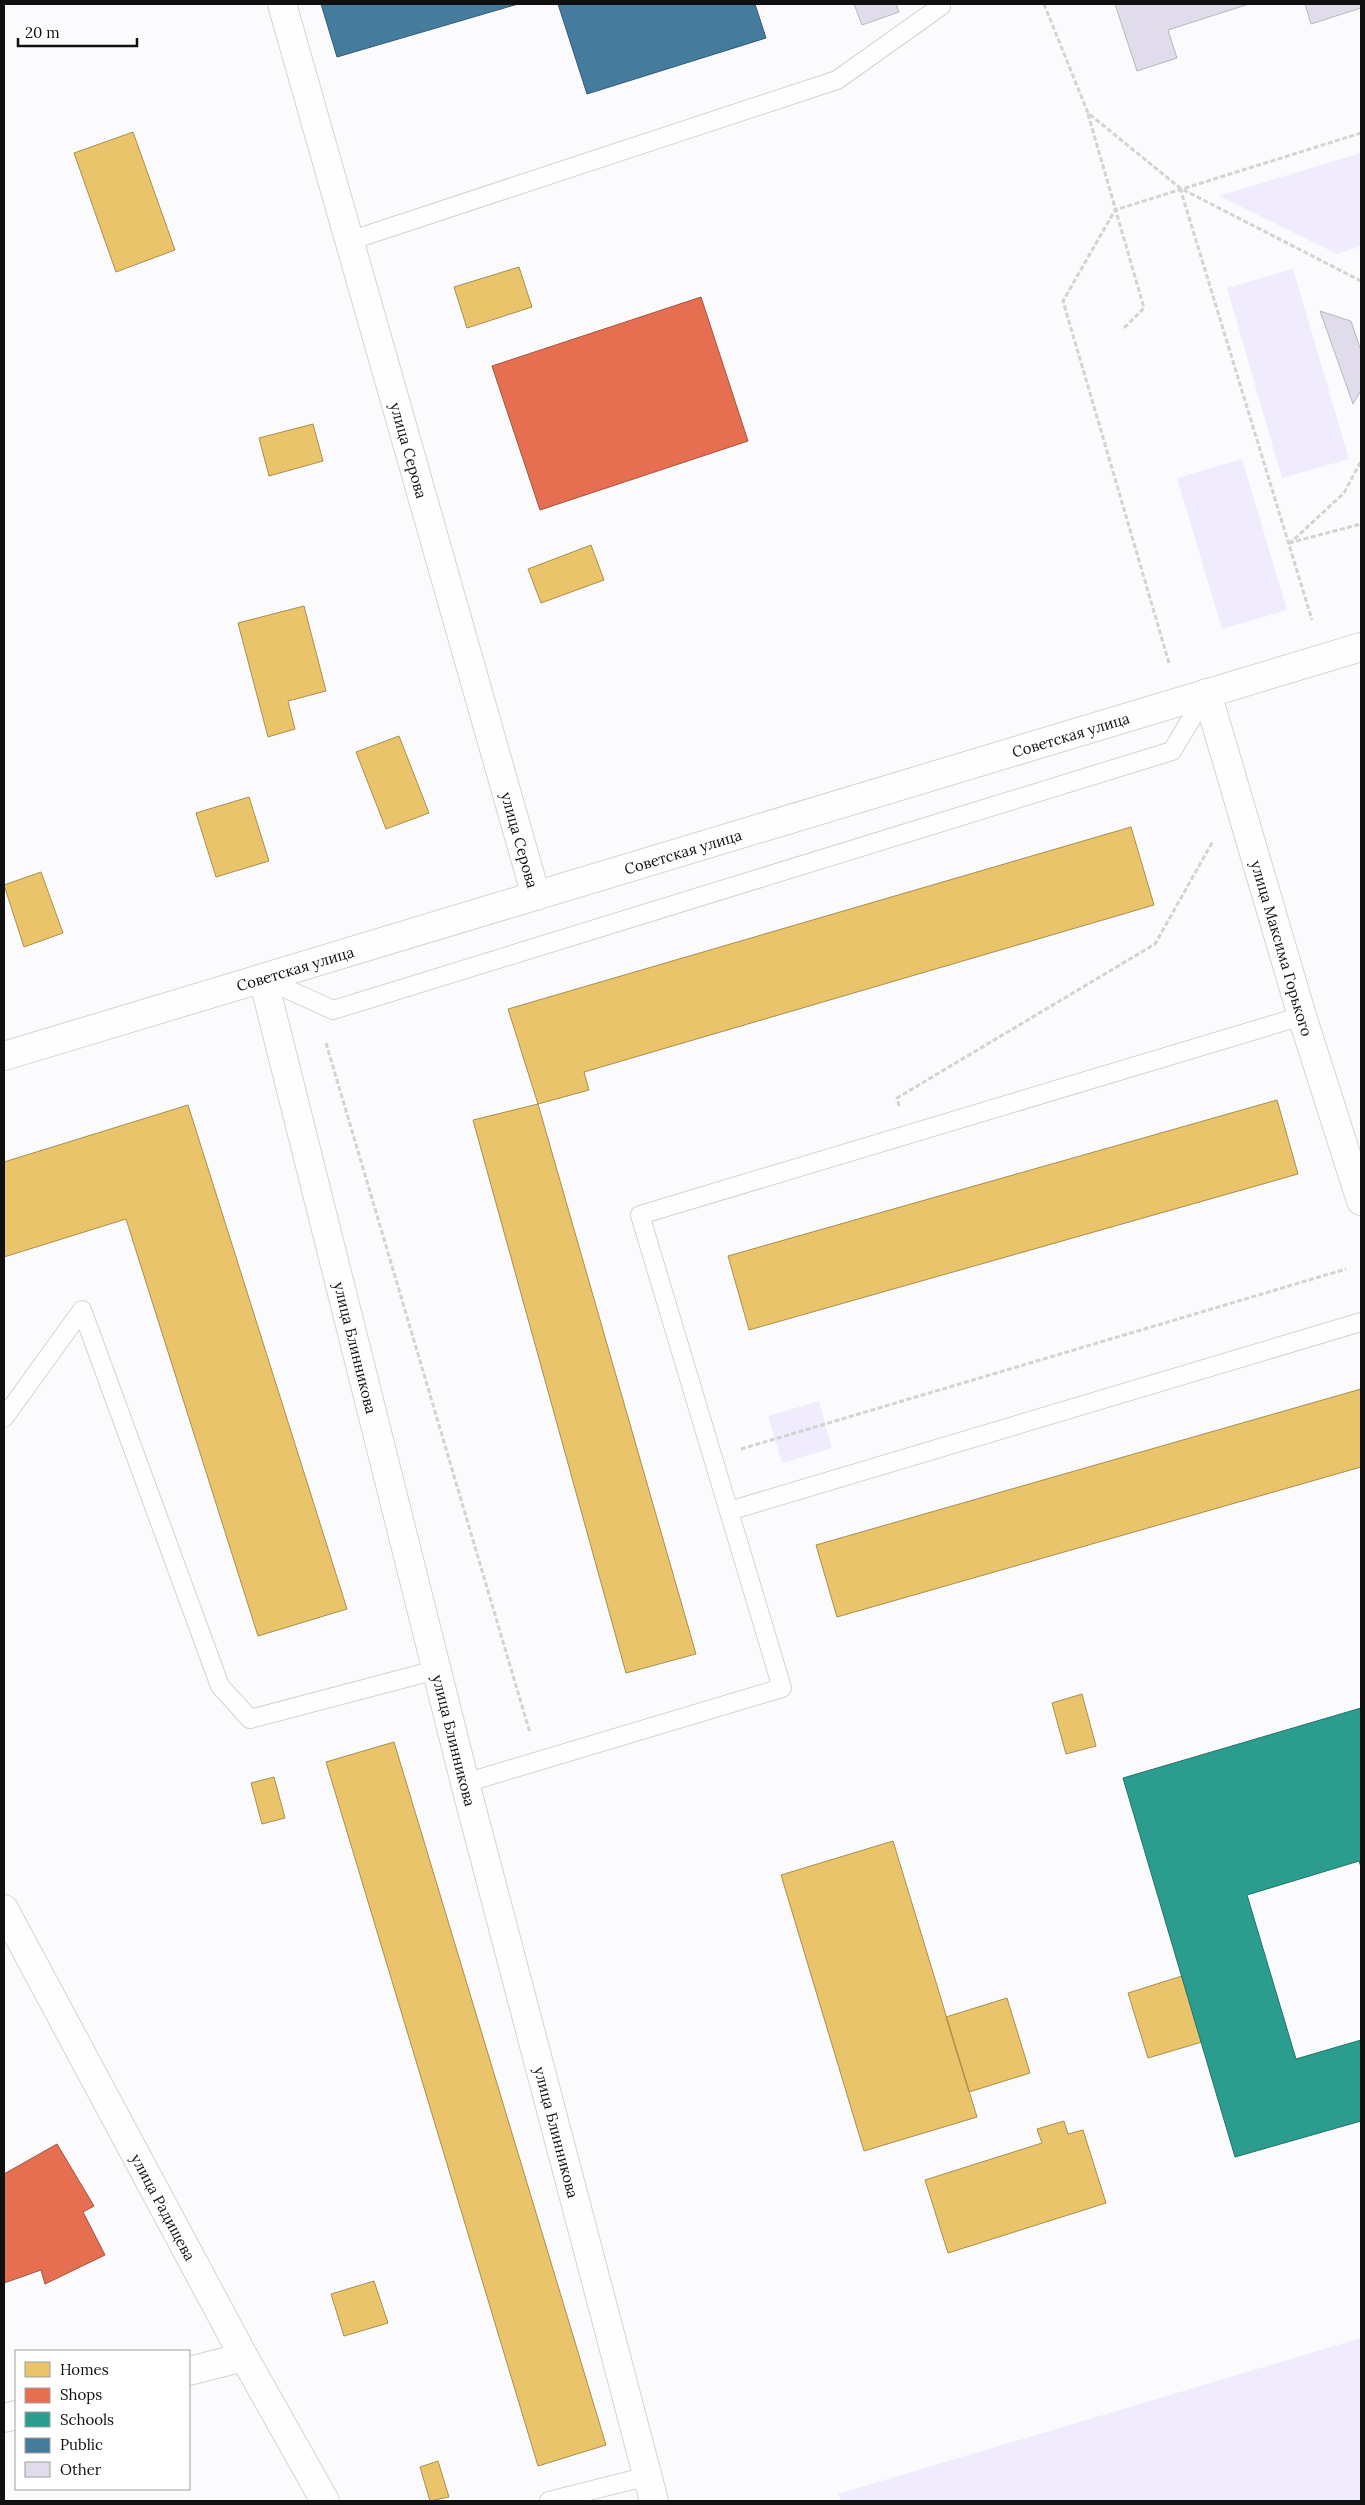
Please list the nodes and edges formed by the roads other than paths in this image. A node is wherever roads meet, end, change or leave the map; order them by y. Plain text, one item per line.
1 (282, 4) edge
2 (940, 4) edge
3 (349, 241) junction
4 (1361, 647) edge
5 (1207, 693) junction
6 (536, 896) junction
7 (263, 978) junction
8 (1302, 1016) junction
9 (4, 1056) edge
10 (1361, 1201) edge
11 (1361, 1322) edge
12 (4, 1418) edge
13 (729, 1511) junction
14 (436, 1670) junction
15 (464, 1783) junction
16 (4, 1910) edge
17 (244, 2357) junction
18 (190, 2371) edge
19 (651, 2489) edge
20 (325, 2501) edge
21 (549, 2501) edge

1 - 3 street, улица Серова
2 - 3 lane
3 - 6 street, улица Серова
4 - 5 street, Советская улица
5 - 6 street, Советская улица
5 - 7 lane
5 - 8 street, улица Максима Горького
6 - 7 street, Советская улица
7 - 9 street, Советская улица
7 - 14 street, улица Блинникова
8 - 10 street, улица Максима Горького
8 - 13 lane
11 - 13 lane
12 - 14 lane
13 - 15 lane
14 - 15 street, улица Блинникова
15 - 19 street, улица Блинникова
16 - 17 street, улица Радищева
17 - 18 street
17 - 20 street, улица Радищева
19 - 21 lane

